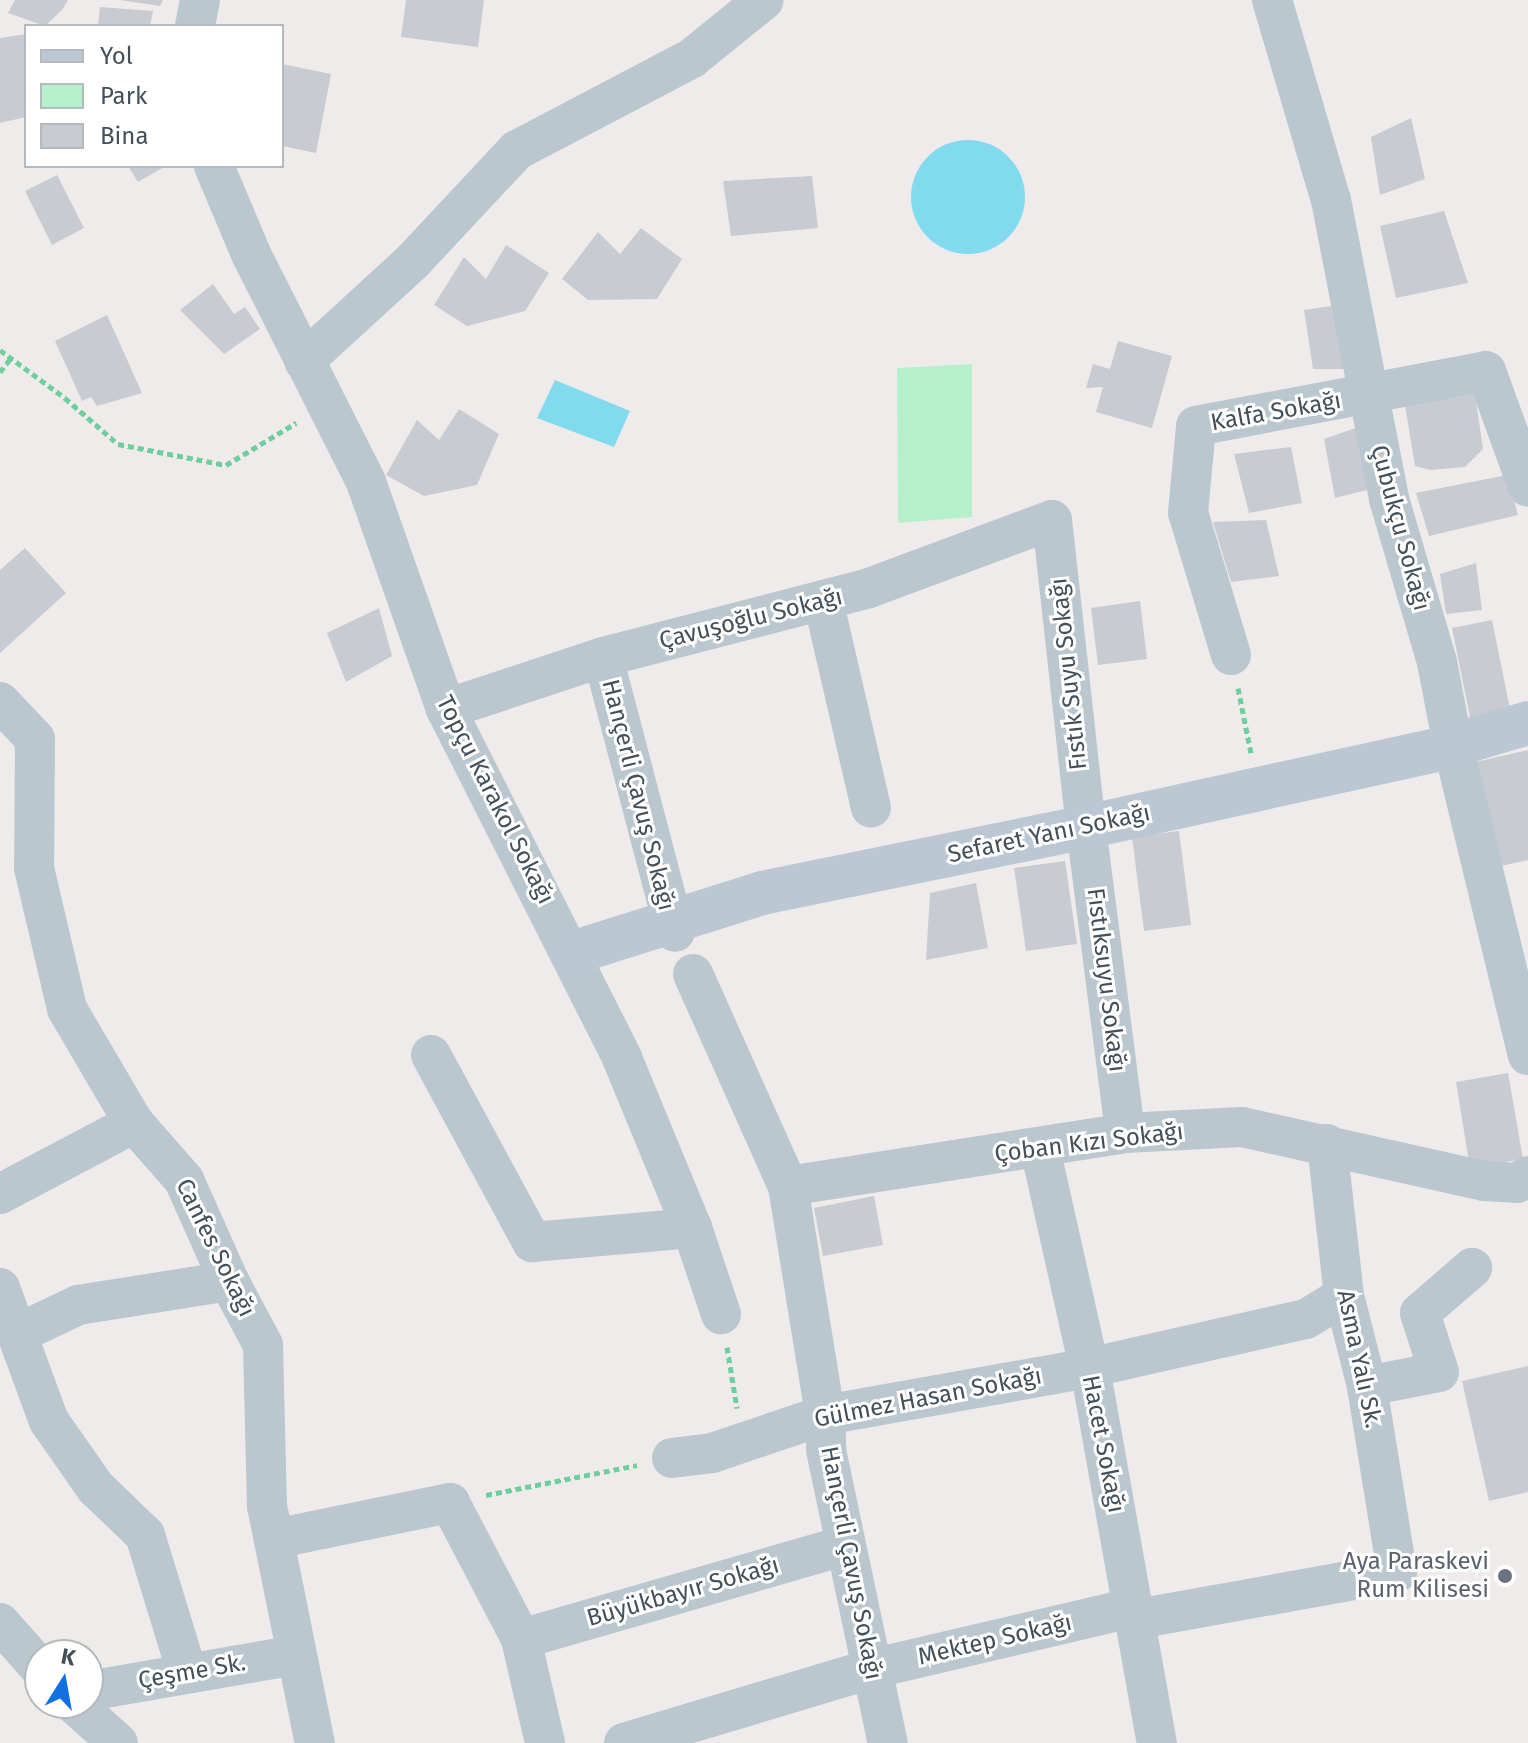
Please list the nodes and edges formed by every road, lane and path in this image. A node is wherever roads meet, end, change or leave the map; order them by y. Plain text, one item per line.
1 (200, 0) edge
2 (764, 0) edge
3 (1272, 0) edge
4 (195, 24) edge
5 (215, 168) edge
6 (0, 350) edge
7 (11, 358) junction
8 (304, 361) junction
9 (0, 372) edge
10 (1368, 396) junction
11 (327, 405) junction
12 (1528, 487) edge
13 (1052, 520) joint
14 (823, 600) junction
15 (1231, 655) joint
16 (603, 657) junction
17 (0, 702) edge
18 (446, 709) junction
19 (1528, 723) edge
20 (1453, 746) junction
21 (1259, 789) junction
22 (871, 808) dead end
23 (1086, 827) junction
24 (673, 928) junction
25 (572, 953) junction
26 (693, 974) dead end
27 (431, 1055) dead end
28 (1528, 1055) edge
29 (134, 1123) junction
30 (1125, 1133) junction
31 (1327, 1144) junction
32 (1040, 1148) junction
33 (1528, 1176) edge
34 (788, 1186) junction
35 (0, 1194) edge
36 (692, 1228) junction
37 (1472, 1268) dead end
38 (229, 1281) junction
39 (0, 1288) edge
40 (1344, 1296) junction
41 (721, 1314) joint
42 (17, 1334) junction
43 (1088, 1368) junction
44 (1367, 1386) junction
45 (825, 1415) junction
46 (742, 1444) junction
47 (672, 1458) joint
48 (450, 1503) junction
49 (274, 1539) junction
50 (846, 1545) junction
51 (1397, 1572) joint
52 (1136, 1613) junction
53 (0, 1623) edge
54 (521, 1639) junction
55 (24, 1650) edge
56 (296, 1655) junction
57 (871, 1669) junction
58 (187, 1672) junction
59 (104, 1688) edge
60 (85, 1719) edge
61 (101, 1739) edge
62 (315, 1743) edge
63 (545, 1743) edge
64 (624, 1743) edge
65 (888, 1743) edge
66 (1157, 1743) edge

1 - 4 street
2 - 8 street
3 - 10 street, Çubukçu Sokağı
5 - 8 street, Topçu Karakol Sokağı
6 - 7 path
7 - 9 path
7 - 11 path
8 - 11 street, Topçu Karakol Sokağı
10 - 12 street, Kalfa Sokağı
10 - 15 street, Kalfa Sokağı
10 - 20 street, Çubukçu Sokağı
11 - 18 street, Topçu Karakol Sokağı
13 - 14 street, Çavuşoğlu Sokağı
13 - 23 street, Fıstık Suyu Sokağı
14 - 16 street, Çavuşoğlu Sokağı
14 - 22 street
15 - 21 path
16 - 18 street, Çavuşoğlu Sokağı
16 - 24 street, Hançerli Çavuş Sokağı
17 - 29 street, Canfes Sokağı
18 - 25 street, Topçu Karakol Sokağı
19 - 20 street, Sefaret Yanı Sokağı
20 - 21 street, Sefaret Yanı Sokağı
20 - 28 street, Çubukçu Sokağı
21 - 23 street, Sefaret Yanı Sokağı
23 - 24 street, Sefaret Yanı Sokağı
23 - 30 street, Fıstıksuyu Sokağı
24 - 25 street, Sefaret Yanı Sokağı
25 - 36 street, Topçu Karakol Sokağı
26 - 34 street, Hançerli Çavuş Sokağı
27 - 36 street
29 - 35 street
29 - 38 street, Canfes Sokağı
30 - 31 street, Çoban Kızı Sokağı
30 - 32 street, Çoban Kızı Sokağı
31 - 33 street, Çoban Kızı Sokağı
31 - 40 street, Asma Yalı Sk.
32 - 34 street, Çoban Kızı Sokağı
32 - 43 street, Hacet Sokağı
34 - 45 street, Hançerli Çavuş Sokağı
36 - 41 street, Topçu Karakol Sokağı
37 - 44 street
38 - 42 street
38 - 49 street, Canfes Sokağı
39 - 42 street
40 - 43 street, Gülmez Hasan Sokağı
40 - 44 street, Asma Yalı Sk.
41 - 46 path
42 - 58 street
43 - 45 street, Gülmez Hasan Sokağı
43 - 52 street, Hacet Sokağı
44 - 51 street, Asma Yalı Sk.
45 - 46 street, Gülmez Hasan Sokağı
45 - 50 street, Hançerli Çavuş Sokağı
46 - 47 street, Gülmez Hasan Sokağı
47 - 48 path
48 - 49 street
48 - 54 street
49 - 56 street, Canfes Sokağı
50 - 54 street, Büyükbayır Sokağı
50 - 57 street, Hançerli Çavuş Sokağı
51 - 52 street, Mektep Sokağı
52 - 57 street, Mektep Sokağı
52 - 66 street, Hacet Sokağı
53 - 55 street
54 - 63 street
56 - 58 street, Çeşme Sk.
56 - 62 street, Canfes Sokağı
57 - 64 street, Mektep Sokağı
57 - 65 street, Hançerli Çavuş Sokağı
58 - 59 street, Çeşme Sk.
60 - 61 street

